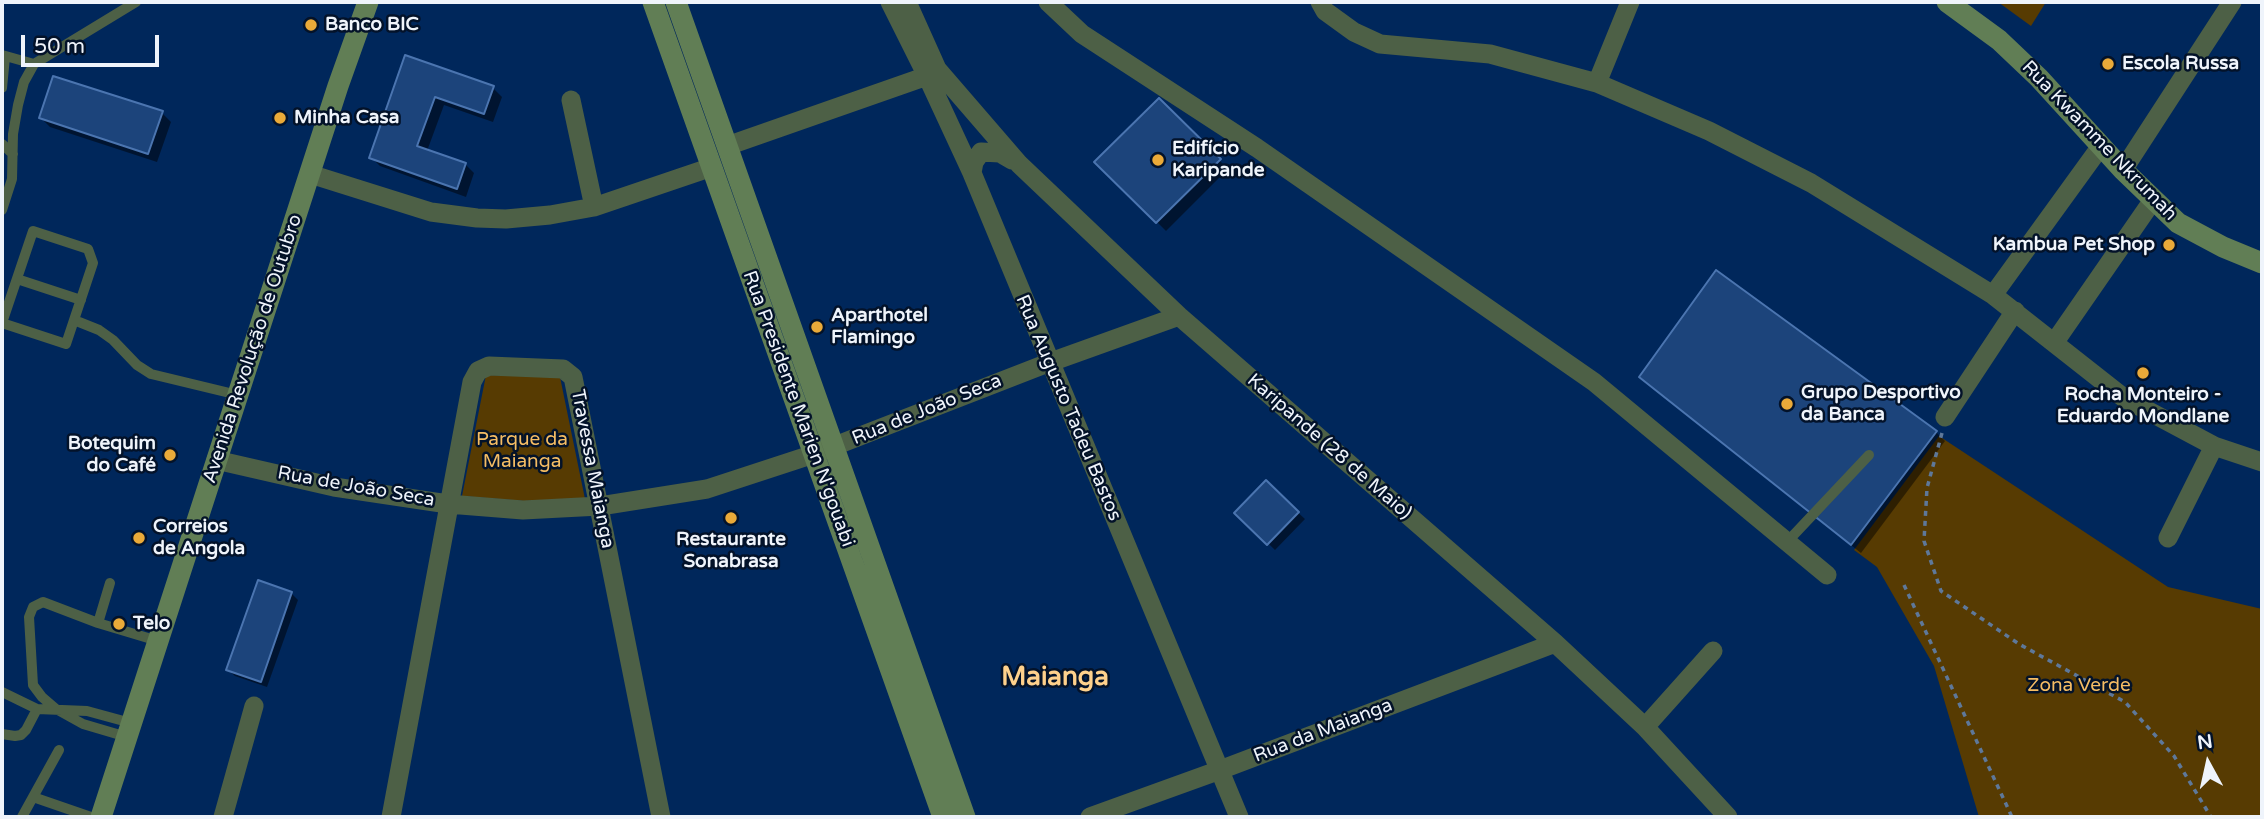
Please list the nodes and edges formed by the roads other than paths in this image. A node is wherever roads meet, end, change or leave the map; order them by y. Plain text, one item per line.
1 (136, 2) edge
2 (369, 2) edge
3 (653, 2) edge
4 (676, 2) edge
5 (890, 2) edge
6 (908, 2) edge
7 (1048, 2) edge
8 (1320, 2) edge
9 (1630, 2) edge
10 (1947, 2) edge
11 (2232, 2) edge
12 (3, 56) edge
13 (34, 64) junction
14 (932, 73) junction
15 (1597, 83) junction
16 (2, 88) edge
17 (571, 100) dead end
18 (2, 144) edge
19 (727, 146) junction
20 (2101, 146) junction
21 (13, 154) junction
22 (1019, 164) junction
23 (712, 167) junction
24 (2123, 170) junction
25 (972, 173) junction
26 (310, 174) junction
27 (2152, 200) junction
28 (594, 207) junction
29 (2, 209) edge
30 (2262, 263) edge
31 (17, 279) junction
32 (1993, 295) junction
33 (81, 300) junction
34 (2015, 311) junction
35 (1178, 316) junction
36 (74, 320) junction
37 (2, 323) edge
38 (2054, 343) junction
39 (1048, 363) junction
40 (238, 395) junction
41 (1945, 417) road end
42 (2214, 446) junction
43 (835, 447) junction
44 (814, 454) junction
45 (1869, 455) dead end
46 (216, 460) junction
47 (2262, 462) edge
48 (448, 504) junction
49 (600, 506) junction
50 (2168, 538) dead end
51 (1787, 542) junction
52 (1827, 575) dead end
53 (110, 583) dead end
54 (97, 623) junction
55 (158, 641) junction
56 (1555, 643) junction
57 (1713, 651) dead end
58 (2, 692) edge
59 (254, 706) dead end
60 (37, 709) junction
61 (56, 709) junction
62 (1645, 727) junction
63 (129, 730) junction
64 (2, 734) edge
65 (60, 750) dead end
66 (1220, 771) junction
67 (33, 797) junction
68 (22, 817) edge
69 (91, 817) edge
70 (101, 817) edge
71 (223, 817) edge
72 (391, 817) edge
73 (661, 817) edge
74 (943, 817) edge
75 (965, 817) edge
76 (1090, 817) edge
77 (1239, 817) edge
78 (1728, 817) edge

1 - 13 lane
2 - 26 street, Avenida Revolução de Outubro
3 - 23 street, Rua Presidente Marien N'gouabi
4 - 19 street, Rua Presidente Marien N'gouabi
5 - 14 street, Rua Augusto Tadeu Bastos
6 - 14 street, Rua Augusto Tadeu Bastos
7 - 51 street
8 - 15 street
9 - 15 street
10 - 20 street, Rua Kwamme Nkrumah
11 - 24 street
12 - 13 lane
12 - 16 lane
13 - 21 lane
14 - 19 street
14 - 22 street, Karipande (28 de Maio)
14 - 25 street, Rua Augusto Tadeu Bastos
15 - 32 street
17 - 28 street
18 - 21 lane
19 - 43 street, Rua Presidente Marien N'gouabi
20 - 24 street, Rua Kwamme Nkrumah
20 - 32 street
21 - 29 lane
22 - 25 street
22 - 35 street, Karipande (28 de Maio)
23 - 28 street
23 - 44 street, Rua Presidente Marien N'gouabi
24 - 27 street, Rua Kwamme Nkrumah
25 - 39 street, Rua Augusto Tadeu Bastos
26 - 28 street
26 - 40 street, Avenida Revolução de Outubro
27 - 30 street, Rua Kwamme Nkrumah
27 - 38 street
31 - 33 lane
31 - 33 lane
31 - 37 lane
32 - 34 street
33 - 36 lane
34 - 38 street
34 - 41 street
35 - 39 street, Rua de João Seca
35 - 56 street, Karipande (28 de Maio)
36 - 37 lane
36 - 40 lane
38 - 42 street
39 - 43 street, Rua de João Seca
39 - 66 street, Rua Augusto Tadeu Bastos
40 - 46 street, Avenida Revolução de Outubro
42 - 47 street
42 - 50 street
43 - 44 street, Rua de João Seca
43 - 75 street, Rua Presidente Marien N'gouabi
44 - 49 street, Rua de João Seca
44 - 74 street, Rua Presidente Marien N'gouabi
45 - 51 lane
46 - 48 street, Rua de João Seca
46 - 55 street, Avenida Revolução de Outubro
48 - 49 street, Rua de João Seca
48 - 49 street, Travessa Maianga
48 - 72 street, Travessa Maianga
49 - 73 street, Travessa Maianga
51 - 52 street
53 - 54 lane
54 - 55 lane
54 - 61 lane
55 - 63 street, Avenida Revolução de Outubro
56 - 62 street, Karipande (28 de Maio)
56 - 66 street, Rua da Maianga
57 - 62 street
58 - 60 lane
59 - 71 street
60 - 61 lane
60 - 64 lane
61 - 63 lane
62 - 78 street, Karipande (28 de Maio)
63 - 70 street, Avenida Revolução de Outubro
65 - 67 lane
66 - 76 street, Rua da Maianga
66 - 77 street, Rua Augusto Tadeu Bastos
67 - 68 lane
67 - 69 lane

